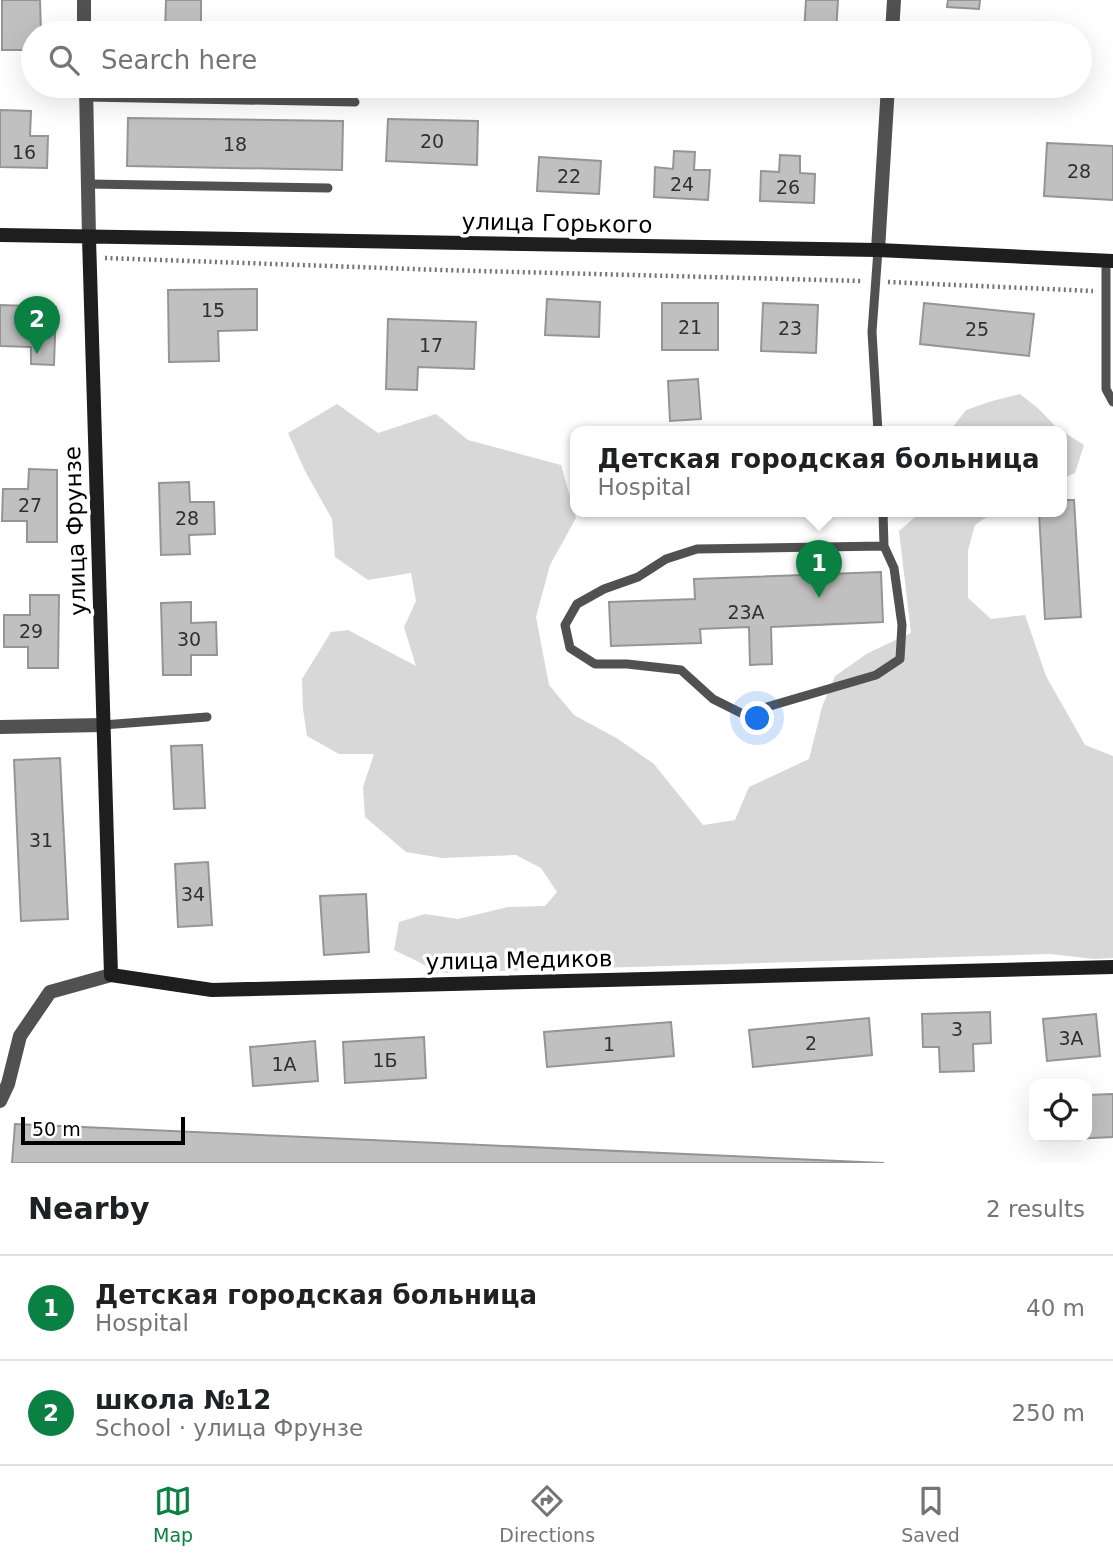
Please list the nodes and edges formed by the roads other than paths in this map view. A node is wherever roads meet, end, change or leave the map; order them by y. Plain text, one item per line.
1 (84, 0) edge
2 (894, 0) edge
3 (85, 21) edge
4 (893, 21) edge
5 (86, 98) edge
6 (257, 98) edge
7 (887, 98) edge
8 (355, 102) dead end
9 (88, 184) junction
10 (328, 188) dead end
11 (0, 235) edge
12 (89, 238) junction
13 (878, 250) junction
14 (1109, 260) edge
15 (1113, 402) edge
16 (878, 426) edge
17 (883, 517) edge
18 (884, 547) junction
19 (207, 717) dead end
20 (103, 725) junction
21 (0, 727) edge
22 (1113, 967) edge
23 (111, 975) junction
24 (0, 1101) edge

1 - 3 street
2 - 4 street
5 - 9 street, улица Фрунзе
6 - 8 lane
7 - 13 street
9 - 10 lane
9 - 12 street, улица Фрунзе
11 - 12 street, улица Горького
12 - 13 street, улица Горького
12 - 20 street, улица Фрунзе
13 - 14 street, улица Горького
13 - 16 lane
14 - 15 lane
17 - 18 lane
18 - 18 lane
19 - 20 lane
20 - 21 street
20 - 23 street, улица Фрунзе
22 - 23 street, улица Медиков
23 - 24 street, улица Медиков

